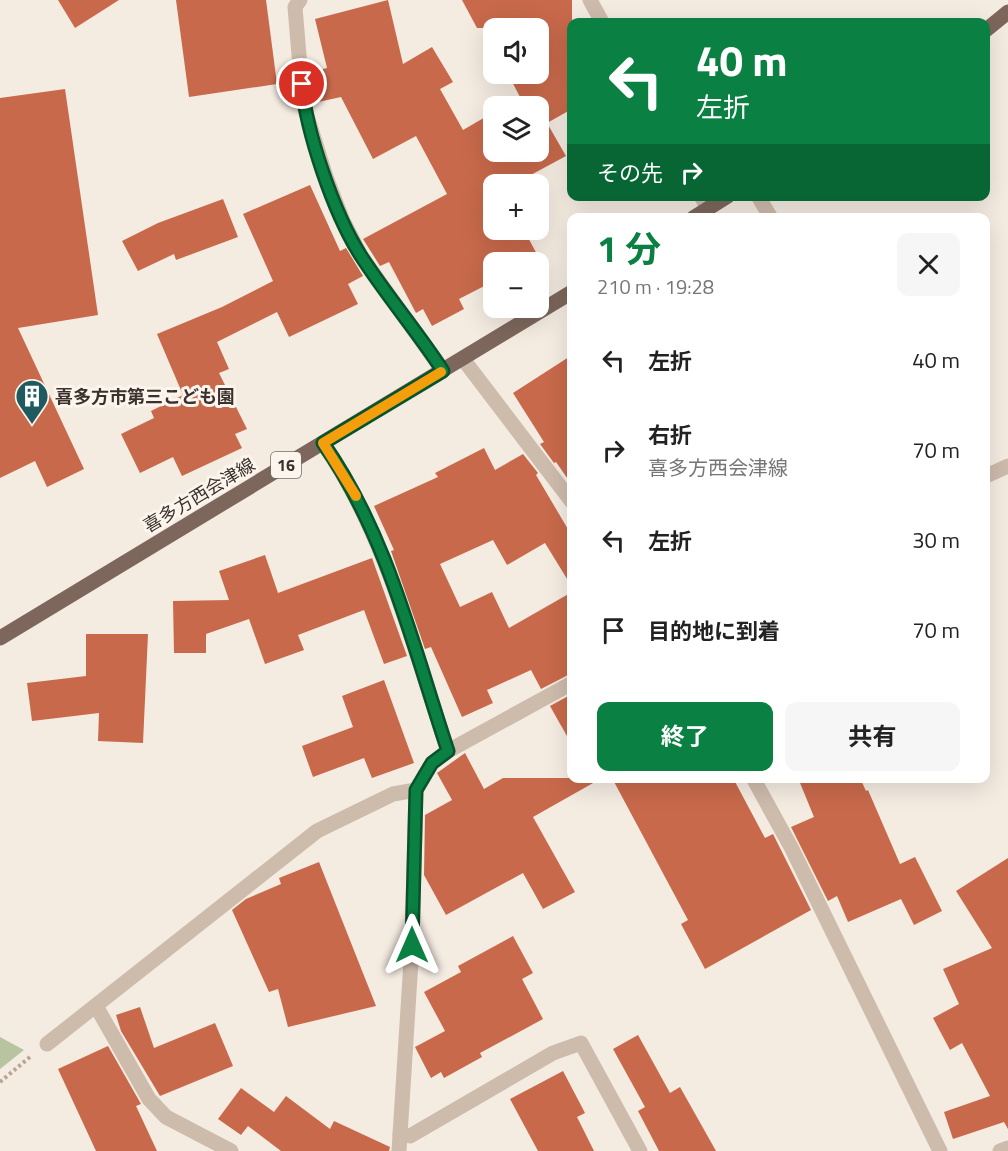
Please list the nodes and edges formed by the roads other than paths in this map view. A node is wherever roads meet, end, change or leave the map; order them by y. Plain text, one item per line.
1 (300, 0) edge
2 (590, 0) edge
3 (1008, 12) edge
4 (600, 18) edge
5 (990, 27) edge
6 (567, 295) edge
7 (463, 359) junction
8 (443, 371) junction
9 (323, 443) junction
10 (1008, 466) edge
11 (990, 474) edge
12 (567, 495) edge
13 (0, 638) edge
14 (567, 686) edge
15 (448, 751) junction
16 (756, 783) edge
17 (416, 790) junction
18 (96, 1006) junction
19 (47, 1044) road end
20 (400, 1134) junction
21 (1008, 1148) edge
22 (231, 1151) edge
23 (399, 1151) edge
24 (640, 1151) edge
25 (940, 1151) edge
26 (1000, 1151) edge

1 - 8 street
2 - 4 street
3 - 5 main road
6 - 7 main road, 喜多方西会津線 / 16
7 - 8 main road, 喜多方西会津線 / 16
7 - 12 street
8 - 9 main road, 喜多方西会津線 / 16
9 - 13 main road, 喜多方西会津線 / 16
9 - 15 street
10 - 11 street
14 - 15 street
15 - 17 street
16 - 25 street
17 - 18 street
17 - 20 street
18 - 19 street
18 - 22 street
20 - 23 street
20 - 24 street
21 - 26 street

